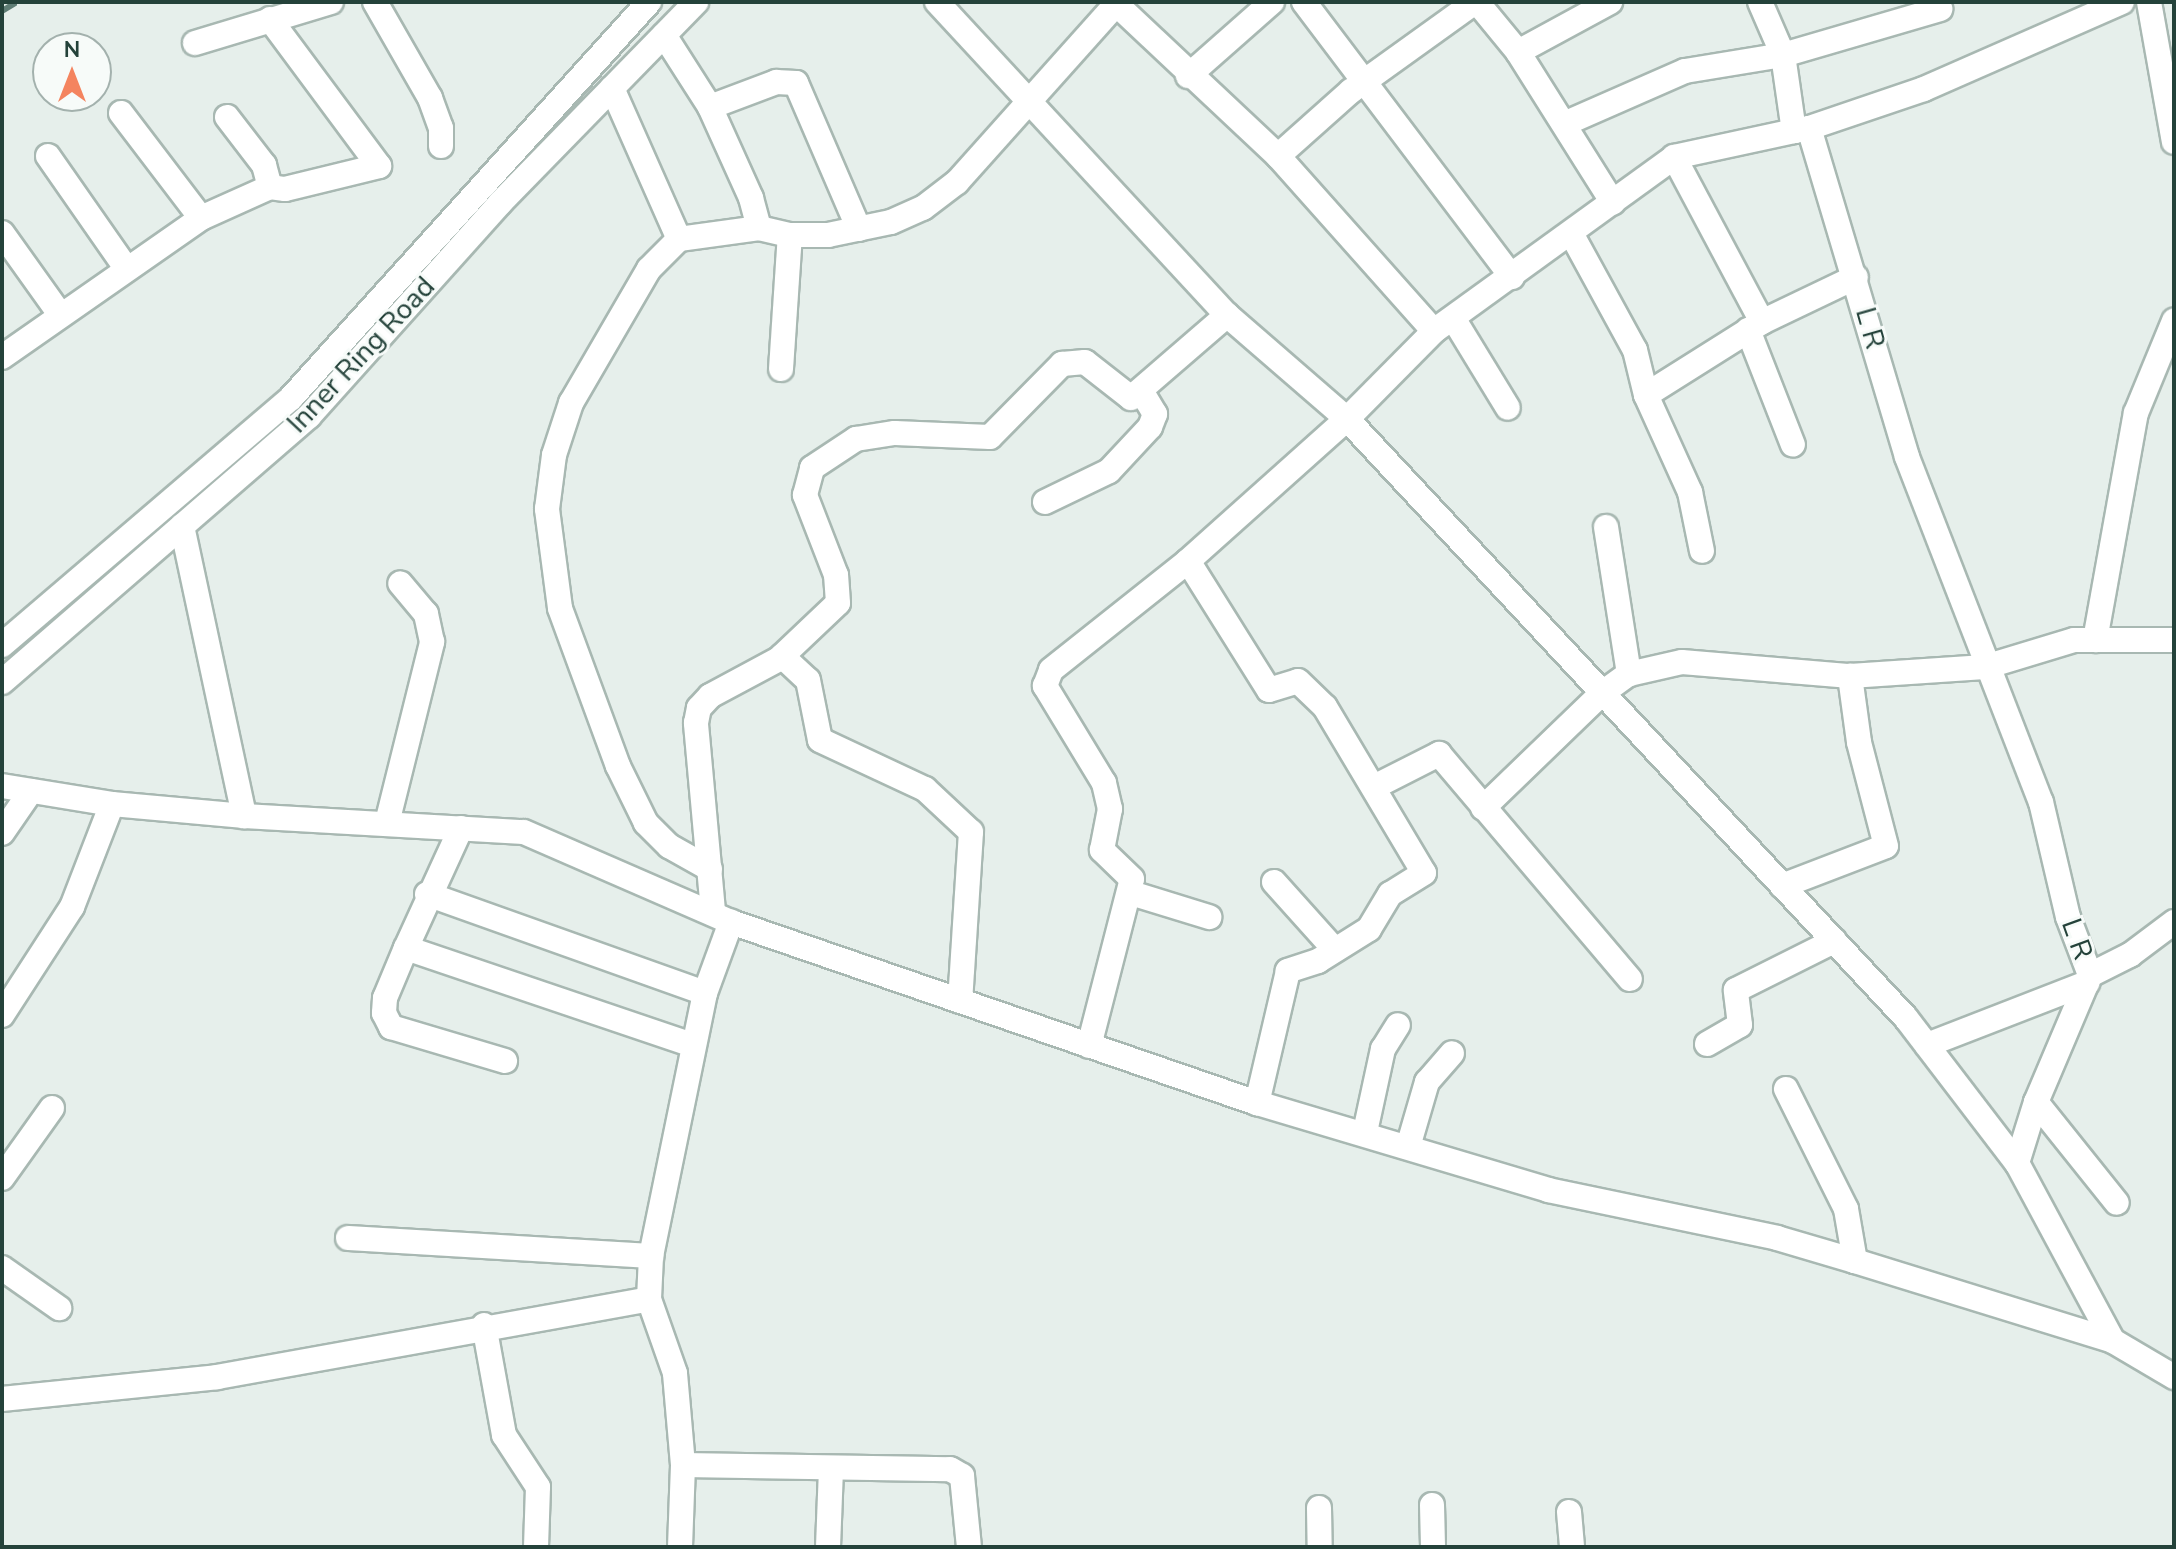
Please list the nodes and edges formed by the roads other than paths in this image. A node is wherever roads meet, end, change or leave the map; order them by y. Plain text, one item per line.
1 (331, 2) edge
2 (375, 2) edge
3 (649, 2) edge
4 (696, 2) edge
5 (919, 2) edge
6 (937, 2) edge
7 (1272, 2) edge
8 (1304, 2) edge
9 (1476, 2) edge
10 (1610, 2) edge
11 (1760, 2) edge
12 (2122, 2) edge
13 (2149, 2) edge
14 (1115, 3) edge
15 (1940, 9) dead end
16 (270, 19) junction
17 (664, 35) junction
18 (195, 43) dead end
19 (1518, 52) junction
20 (1783, 55) junction
21 (1188, 76) junction
22 (1366, 79) junction
23 (612, 88) junction
24 (1021, 96) junction
25 (710, 107) junction
26 (121, 113) dead end
27 (227, 117) dead end
28 (1564, 124) junction
29 (1802, 130) junction
30 (2174, 142) edge
31 (441, 146) dead end
32 (48, 156) dead end
33 (1278, 156) junction
34 (1674, 157) junction
35 (270, 187) junction
36 (1613, 203) junction
37 (201, 218) junction
38 (759, 228) junction
39 (859, 229) junction
40 (2, 233) edge
41 (790, 235) junction
42 (1572, 235) junction
43 (679, 239) junction
44 (126, 268) junction
45 (1512, 277) junction
46 (1856, 277) junction
47 (59, 313) junction
48 (1227, 315) junction
49 (2174, 321) edge
50 (1444, 325) junction
51 (1755, 326) junction
52 (2, 357) edge
53 (781, 369) dead end
54 (1142, 392) junction
55 (1646, 395) junction
56 (1508, 408) dead end
57 (1347, 419) junction
58 (1793, 445) dead end
59 (1045, 502) dead end
60 (182, 526) junction
61 (1606, 527) dead end
62 (1702, 551) dead end
63 (1188, 561) junction
64 (400, 583) dead end
65 (2095, 640) junction
66 (2174, 640) edge
67 (2, 645) edge
68 (782, 656) junction
69 (1985, 667) junction
70 (1629, 674) junction
71 (1850, 676) junction
72 (2, 682) edge
73 (1601, 694) junction
74 (2, 786) edge
75 (1376, 786) junction
76 (31, 791) junction
77 (112, 804) junction
78 (1483, 808) junction
79 (244, 816) junction
80 (387, 823) junction
81 (461, 828) junction
82 (2, 833) edge
83 (710, 869) junction
84 (1274, 882) dead end
85 (1782, 886) junction
86 (1131, 893) junction
87 (427, 894) junction
88 (722, 916) junction
89 (1209, 917) dead end
90 (2174, 922) edge
91 (1834, 941) junction
92 (406, 948) junction
93 (1335, 950) junction
94 (1630, 979) dead end
95 (2088, 979) junction
96 (705, 993) junction
97 (960, 1001) junction
98 (2, 1015) edge
99 (1398, 1025) dead end
100 (1707, 1044) dead end
101 (693, 1045) junction
102 (1927, 1045) junction
103 (1089, 1046) junction
104 (1452, 1053) dead end
105 (505, 1061) dead end
106 (1786, 1089) dead end
107 (2036, 1102) junction
108 (1257, 1103) junction
109 (52, 1108) dead end
110 (1365, 1132) junction
111 (1408, 1147) junction
112 (2017, 1163) junction
113 (2, 1178) edge
114 (2117, 1203) dead end
115 (348, 1238) dead end
116 (651, 1256) junction
117 (1855, 1261) junction
118 (2, 1268) edge
119 (649, 1299) junction
120 (59, 1308) dead end
121 (484, 1325) junction
122 (2113, 1341) junction
123 (2174, 1377) edge
124 (2, 1399) edge
125 (683, 1465) junction
126 (831, 1469) junction
127 (1432, 1505) dead end
128 (1319, 1508) dead end
129 (1569, 1512) dead end
130 (536, 1547) edge
131 (680, 1547) edge
132 (828, 1547) edge
133 (969, 1547) edge
134 (1320, 1547) edge
135 (1433, 1547) edge
136 (1572, 1547) edge

1 - 16 street
2 - 31 street
3 - 67 street, Inner Ring Road
4 - 17 street, Inner Ring Road
5 - 24 street
6 - 24 street
7 - 21 street
8 - 22 street
9 - 19 street
9 - 22 street
10 - 19 street
11 - 20 street, L R
12 - 29 street
13 - 30 street
14 - 21 street
14 - 24 street
15 - 20 street
16 - 18 street
16 - 35 street
17 - 23 street, Inner Ring Road
17 - 25 street
19 - 28 street
20 - 28 street
20 - 29 street, L R
21 - 33 street
22 - 33 street
22 - 45 street
23 - 43 street
23 - 60 street, Inner Ring Road
24 - 39 street
24 - 48 street
25 - 38 street
25 - 39 street
26 - 37 street
27 - 35 street
28 - 36 street
29 - 34 street
29 - 46 street, L R
32 - 44 street
33 - 50 street
34 - 36 street
34 - 51 street
35 - 37 street
36 - 42 street
37 - 44 street
38 - 41 street
38 - 43 street
39 - 41 street
40 - 47 street
41 - 53 street
42 - 45 street
42 - 55 street
43 - 83 street
44 - 47 street
45 - 50 street
46 - 51 street
46 - 69 street, L R
47 - 52 street
48 - 54 street
48 - 57 street
49 - 65 street
50 - 56 street
50 - 57 street
51 - 55 street
51 - 58 street
54 - 59 street
54 - 68 street
55 - 62 street
57 - 63 street
57 - 73 street
60 - 72 street, Inner Ring Road
60 - 79 street
61 - 70 street
63 - 75 street
63 - 86 street
64 - 80 street
65 - 66 street
65 - 69 street
68 - 83 street
68 - 97 street
69 - 71 street
69 - 95 street, L R
70 - 71 street
70 - 73 street
71 - 85 street
73 - 78 street
73 - 85 street
74 - 76 street
75 - 78 street
75 - 93 street
76 - 77 street
76 - 82 street
77 - 79 street
77 - 98 street
78 - 94 street
79 - 80 street
80 - 81 street
81 - 87 street
81 - 88 street
83 - 88 street
84 - 93 street
85 - 91 street
86 - 89 street
86 - 103 street
87 - 92 street
87 - 96 street
88 - 96 street
88 - 97 street
90 - 95 street
91 - 100 street
91 - 102 street
92 - 101 street
92 - 105 street
93 - 108 street
95 - 102 street
95 - 107 street, L R
96 - 101 street
97 - 103 street
99 - 110 street
101 - 116 street
102 - 112 street
103 - 108 street
104 - 111 street
106 - 117 street
107 - 112 street, L R
107 - 114 street
108 - 110 street
109 - 113 street
110 - 111 street
111 - 117 street
112 - 122 street
115 - 116 street
116 - 119 street
117 - 122 street
118 - 120 street
119 - 121 street
119 - 125 street
121 - 124 street
121 - 130 street
122 - 123 street
125 - 126 street
125 - 131 street
126 - 132 street
126 - 133 street
127 - 135 street
128 - 134 street
129 - 136 street

